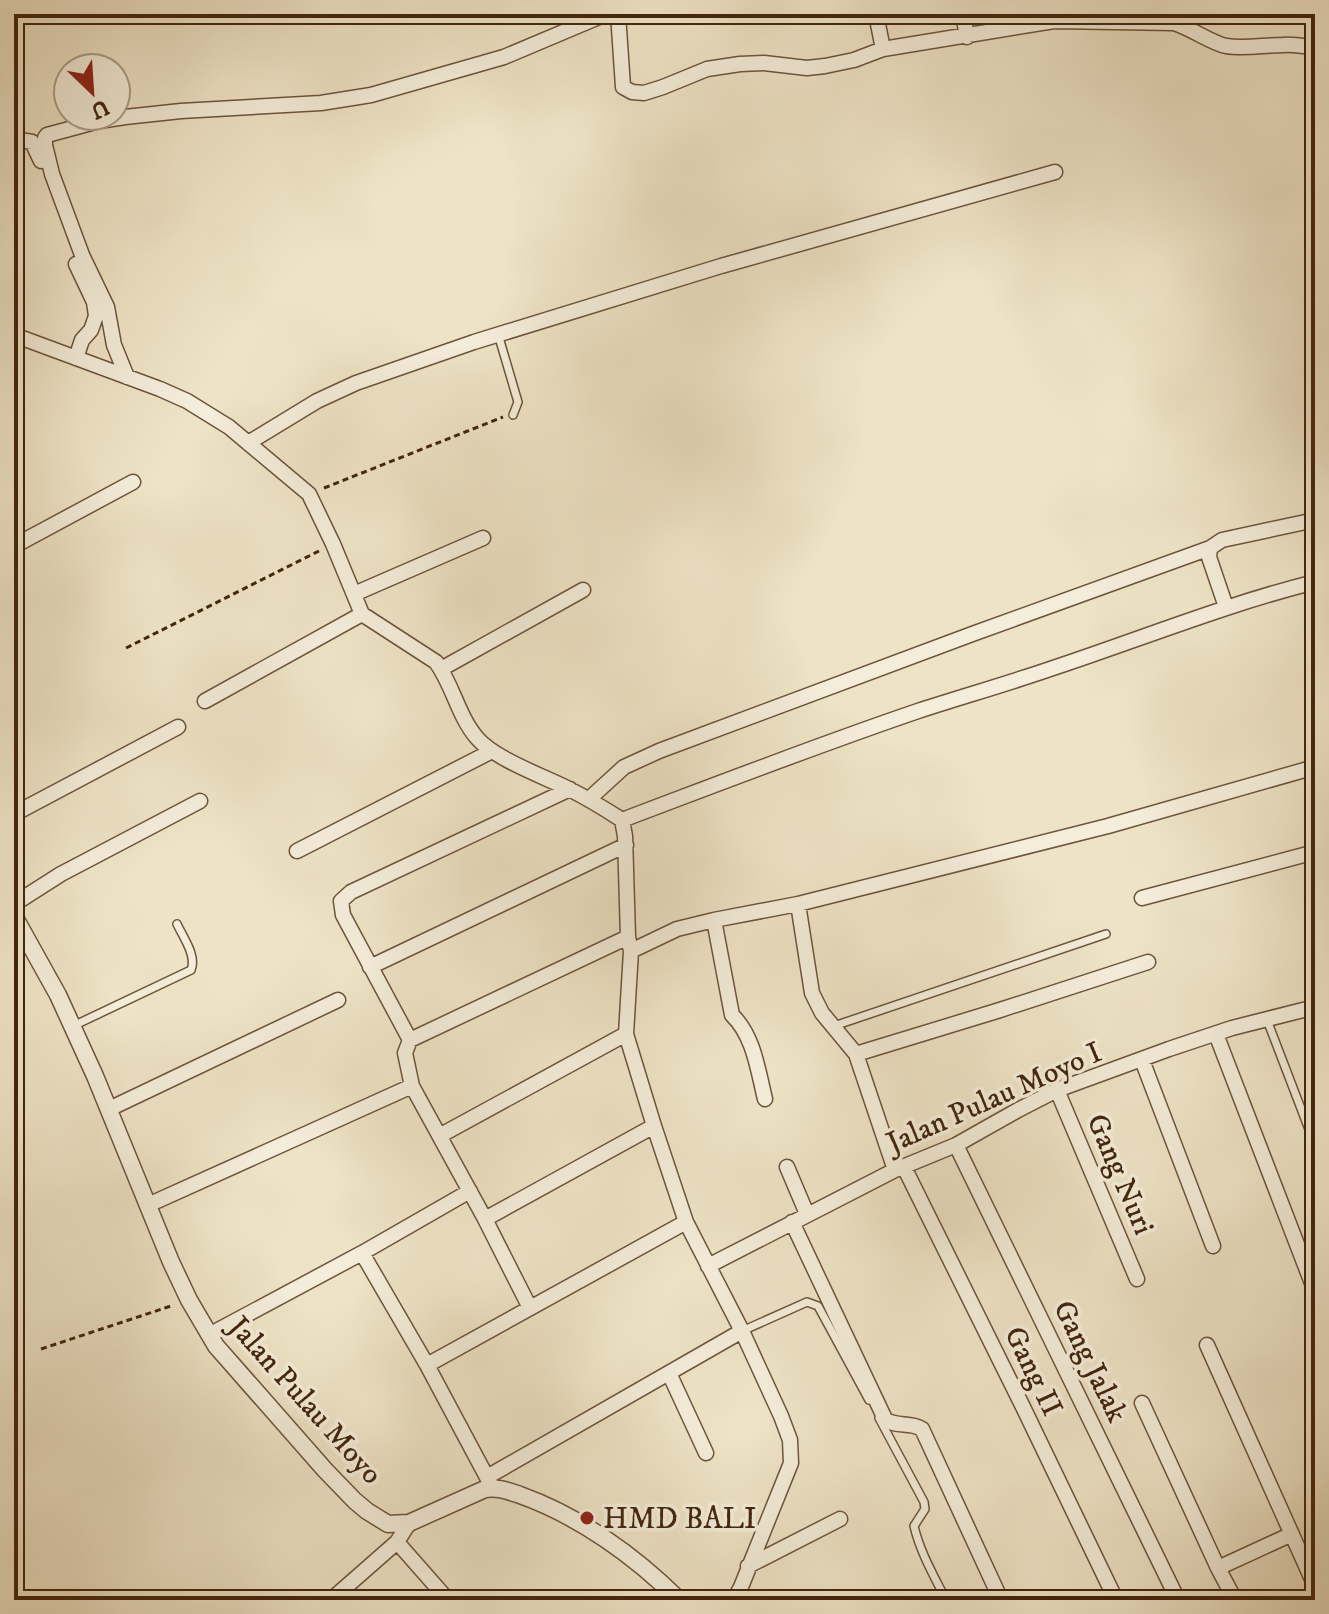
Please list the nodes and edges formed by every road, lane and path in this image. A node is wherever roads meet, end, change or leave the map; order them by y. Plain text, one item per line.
1 (606, 14) edge
2 (618, 14) edge
3 (876, 14) edge
4 (963, 14) edge
5 (967, 37) junction
6 (883, 47) junction
7 (1315, 48) edge
8 (14, 139) edge
9 (1055, 172) dead end
10 (498, 334) junction
11 (14, 335) edge
12 (79, 350) junction
13 (127, 377) junction
14 (513, 415) joint
15 (248, 443) junction
16 (133, 482) dead end
17 (309, 494) junction
18 (1315, 520) edge
19 (483, 538) dead end
20 (333, 544) junction
21 (14, 546) edge
22 (1210, 548) junction
23 (1315, 582) edge
24 (583, 590) dead end
25 (354, 594) junction
26 (1226, 607) junction
27 (362, 614) junction
28 (126, 648) dead end
29 (448, 665) junction
30 (205, 701) dead end
31 (178, 727) dead end
32 (492, 751) junction
33 (1315, 767) edge
34 (570, 789) junction
35 (589, 799) junction
36 (200, 801) dead end
37 (14, 814) edge
38 (622, 820) junction
39 (626, 845) junction
40 (297, 851) dead end
41 (1315, 852) edge
42 (1142, 898) dead end
43 (14, 904) edge
44 (798, 904) junction
45 (14, 916) edge
46 (714, 920) junction
47 (177, 924) dead end
48 (1106, 934) dead end
49 (637, 944) junction
50 (1148, 962) dead end
51 (370, 967) junction
52 (338, 1000) dead end
53 (1315, 1007) edge
54 (1267, 1020) junction
55 (73, 1026) junction
56 (834, 1026) junction
57 (626, 1034) junction
58 (1216, 1034) junction
59 (410, 1040) junction
60 (856, 1054) junction
61 (1142, 1060) junction
62 (412, 1086) junction
63 (1057, 1090) junction
64 (765, 1099) dead end
65 (109, 1109) junction
66 (654, 1126) junction
67 (441, 1135) junction
68 (956, 1145) junction
69 (1315, 1145) edge
70 (787, 1167) dead end
71 (899, 1168) junction
72 (470, 1191) junction
73 (148, 1205) junction
74 (807, 1214) junction
75 (485, 1219) junction
76 (686, 1222) junction
77 (792, 1222) junction
78 (1213, 1246) dead end
79 (362, 1253) junction
80 (708, 1266) junction
81 (1137, 1279) dead end
82 (1315, 1291) edge
83 (189, 1300) junction
84 (530, 1308) junction
85 (742, 1331) junction
86 (209, 1335) junction
87 (1207, 1345) dead end
88 (41, 1349) dead end
89 (427, 1365) junction
90 (669, 1373) junction
91 (1142, 1403) dead end
92 (706, 1453) dead end
93 (490, 1482) junction
94 (840, 1519) dead end
95 (409, 1523) junction
96 (1292, 1534) junction
97 (397, 1542) junction
98 (748, 1566) junction
99 (1218, 1568) junction
100 (1315, 1586) edge
101 (445, 1596) edge
102 (331, 1600) edge
103 (427, 1600) edge
104 (679, 1600) edge
105 (734, 1600) edge
106 (946, 1600) edge
107 (1001, 1600) edge
108 (1116, 1600) edge
109 (1178, 1600) edge
110 (1235, 1600) edge

1 - 13 street
2 - 6 street
3 - 6 street
4 - 5 street
5 - 6 street
5 - 7 street
8 - 12 street
9 - 10 street
10 - 14 lane
10 - 15 street
11 - 12 street
12 - 13 street
13 - 15 street
14 - 17 path
15 - 17 street
16 - 21 street
17 - 20 street
18 - 22 street
19 - 25 street
20 - 25 street
20 - 28 path
22 - 26 street
22 - 35 street
23 - 26 street
24 - 29 street
25 - 27 street
26 - 38 street
27 - 29 street
27 - 30 street
29 - 32 street
31 - 37 street
32 - 34 street
32 - 40 street
33 - 44 street
34 - 35 street
34 - 51 street
35 - 38 street
36 - 43 street
38 - 39 street
39 - 49 street
39 - 51 street
41 - 42 street
44 - 46 street
44 - 56 street, Gang II
45 - 55 street, Jalan Pulau Moyo
46 - 49 street
46 - 64 street
47 - 55 lane
48 - 56 lane
49 - 57 street
49 - 59 street
50 - 60 street
51 - 59 street
52 - 65 street
53 - 54 street, Jalan Pulau Moyo I
54 - 58 street, Jalan Pulau Moyo I
54 - 69 lane
55 - 65 street, Jalan Pulau Moyo
56 - 60 street, Gang II
57 - 66 street
57 - 67 street
58 - 61 street, Jalan Pulau Moyo I
58 - 82 street
59 - 62 street
60 - 71 street, Gang II
61 - 63 street, Jalan Pulau Moyo I
61 - 78 street
62 - 67 street
62 - 73 street
63 - 68 street, Jalan Pulau Moyo I
63 - 81 street, Gang Nuri
65 - 73 street, Jalan Pulau Moyo
66 - 75 street
66 - 76 street
67 - 72 street
68 - 71 street, Jalan Pulau Moyo I
68 - 109 street, Gang Jalak
70 - 74 street
71 - 74 street, Jalan Pulau Moyo I
71 - 108 street, Gang II
72 - 75 street
72 - 79 street
73 - 83 street, Jalan Pulau Moyo
74 - 77 street, Jalan Pulau Moyo I
75 - 84 street
76 - 80 street
76 - 84 street
77 - 80 street, Jalan Pulau Moyo I
77 - 107 street
79 - 86 street
79 - 89 street
80 - 85 street
83 - 86 street, Jalan Pulau Moyo
83 - 88 path
84 - 89 street
85 - 90 street
85 - 98 street
85 - 106 lane
86 - 95 street, Jalan Pulau Moyo
87 - 96 street
89 - 93 street
90 - 92 street
90 - 93 street
91 - 99 street
93 - 95 street
93 - 104 street
94 - 98 street
95 - 97 street
96 - 99 street
96 - 100 street
97 - 101 street
97 - 102 street
98 - 105 street
99 - 110 street
101 - 103 street

